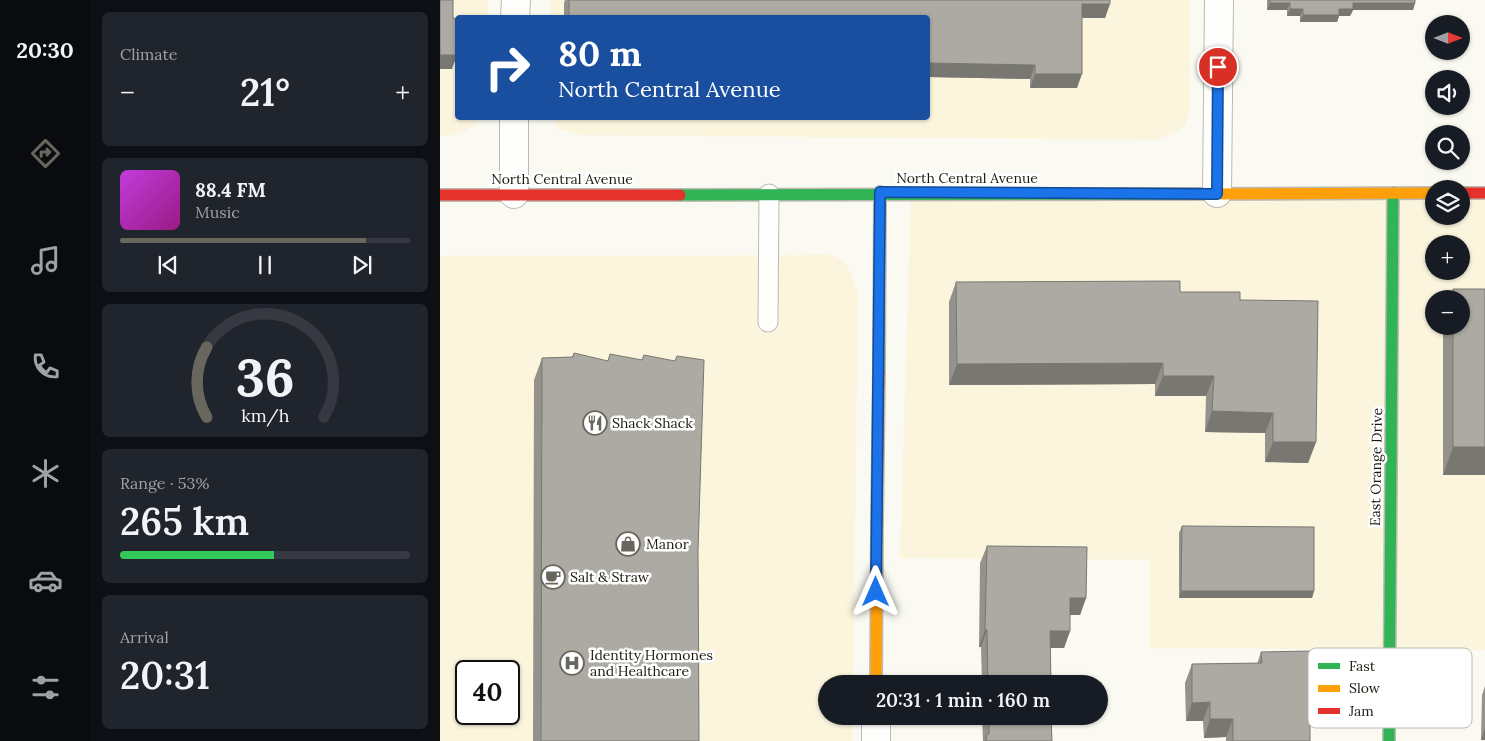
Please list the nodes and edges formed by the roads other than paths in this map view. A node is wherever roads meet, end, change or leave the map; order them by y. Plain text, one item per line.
1 (516, 0) edge
2 (1219, 0) edge
3 (515, 15) edge
4 (514, 120) edge
5 (880, 192) junction
6 (1394, 193) junction
7 (1425, 193) edge
8 (1470, 193) edge
9 (1485, 193) edge
10 (514, 194) junction
11 (769, 194) junction
12 (1217, 194) junction
13 (440, 195) edge
14 (768, 322) dead end
15 (1390, 648) edge
16 (876, 675) edge
17 (876, 725) edge
18 (1389, 728) edge
19 (876, 741) edge
20 (1389, 741) edge

1 - 3 street
2 - 12 street
4 - 10 street
5 - 11 main road, North Central Avenue
5 - 12 main road, North Central Avenue
5 - 16 main road
6 - 7 main road, North Central Avenue
6 - 12 main road, North Central Avenue
6 - 15 main road, East Orange Drive
8 - 9 main road
10 - 11 main road, North Central Avenue
10 - 13 main road, North Central Avenue
11 - 14 lane
17 - 19 street
18 - 20 main road, East Orange Drive

